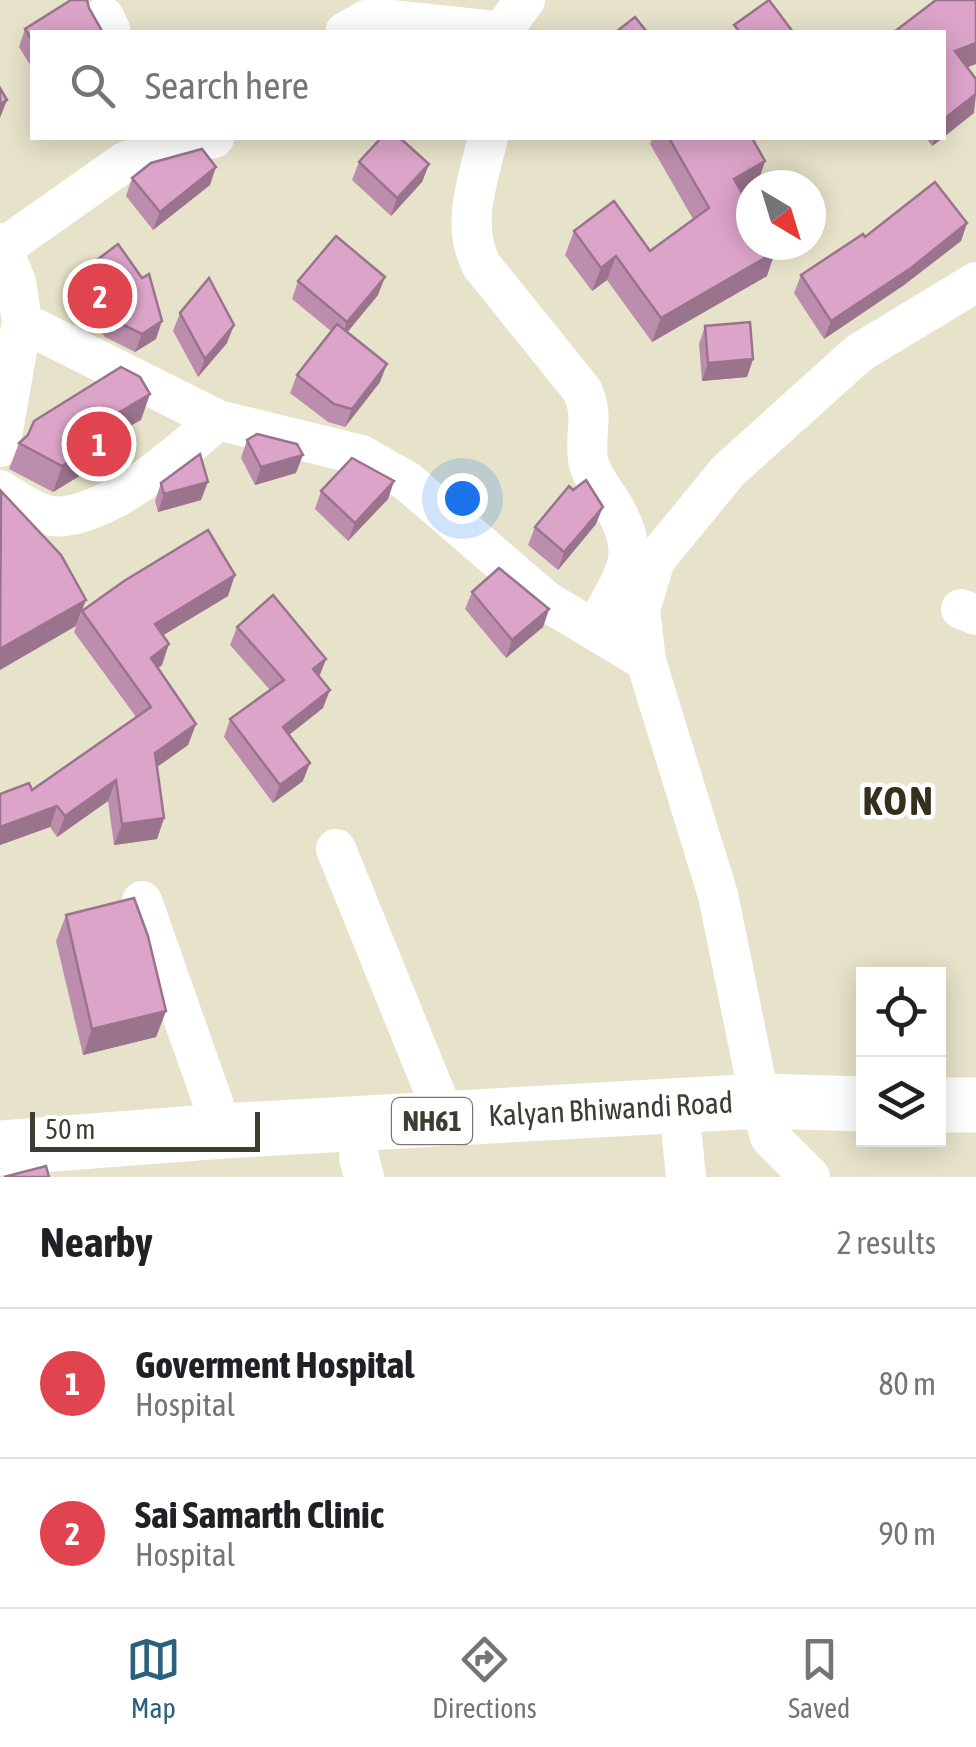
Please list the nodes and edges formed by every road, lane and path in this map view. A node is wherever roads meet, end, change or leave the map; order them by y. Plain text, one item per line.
1 (510, 21) edge
2 (348, 30) edge
3 (197, 140) edge
4 (488, 140) edge
5 (156, 145) edge
6 (1, 245) edge
7 (976, 282) edge
8 (22, 322) junction
9 (218, 420) junction
10 (0, 447) edge
11 (0, 490) edge
12 (594, 630) junction
13 (646, 661) junction
14 (336, 849) dead end
15 (142, 902) dead end
16 (856, 1105) edge
17 (946, 1105) edge
18 (976, 1105) edge
19 (765, 1119) junction
20 (446, 1120) junction
21 (223, 1131) junction
22 (856, 1136) edge
23 (946, 1137) edge
24 (976, 1137) edge
25 (0, 1148) edge
26 (684, 1157) edge
27 (362, 1167) edge
28 (50, 1177) edge
29 (810, 1177) edge

1 - 2 street
3 - 5 street
4 - 12 street
5 - 6 street
6 - 8 street
7 - 13 street
8 - 9 street
8 - 10 street
9 - 11 street
9 - 12 street
12 - 13 street
13 - 19 street
14 - 20 street
15 - 21 street
16 - 19 highway, Kalyan Bhiwandi Road / NH61
17 - 18 highway
19 - 20 highway, Kalyan Bhiwandi Road / NH61
19 - 22 highway, NH61
19 - 26 highway, NH61
19 - 29 street
20 - 21 highway, Kalyan Bhiwandi Road / NH61
21 - 25 highway, Kalyan Bhiwandi Road / NH61
23 - 24 highway
26 - 27 highway, NH61
27 - 28 highway, NH61

